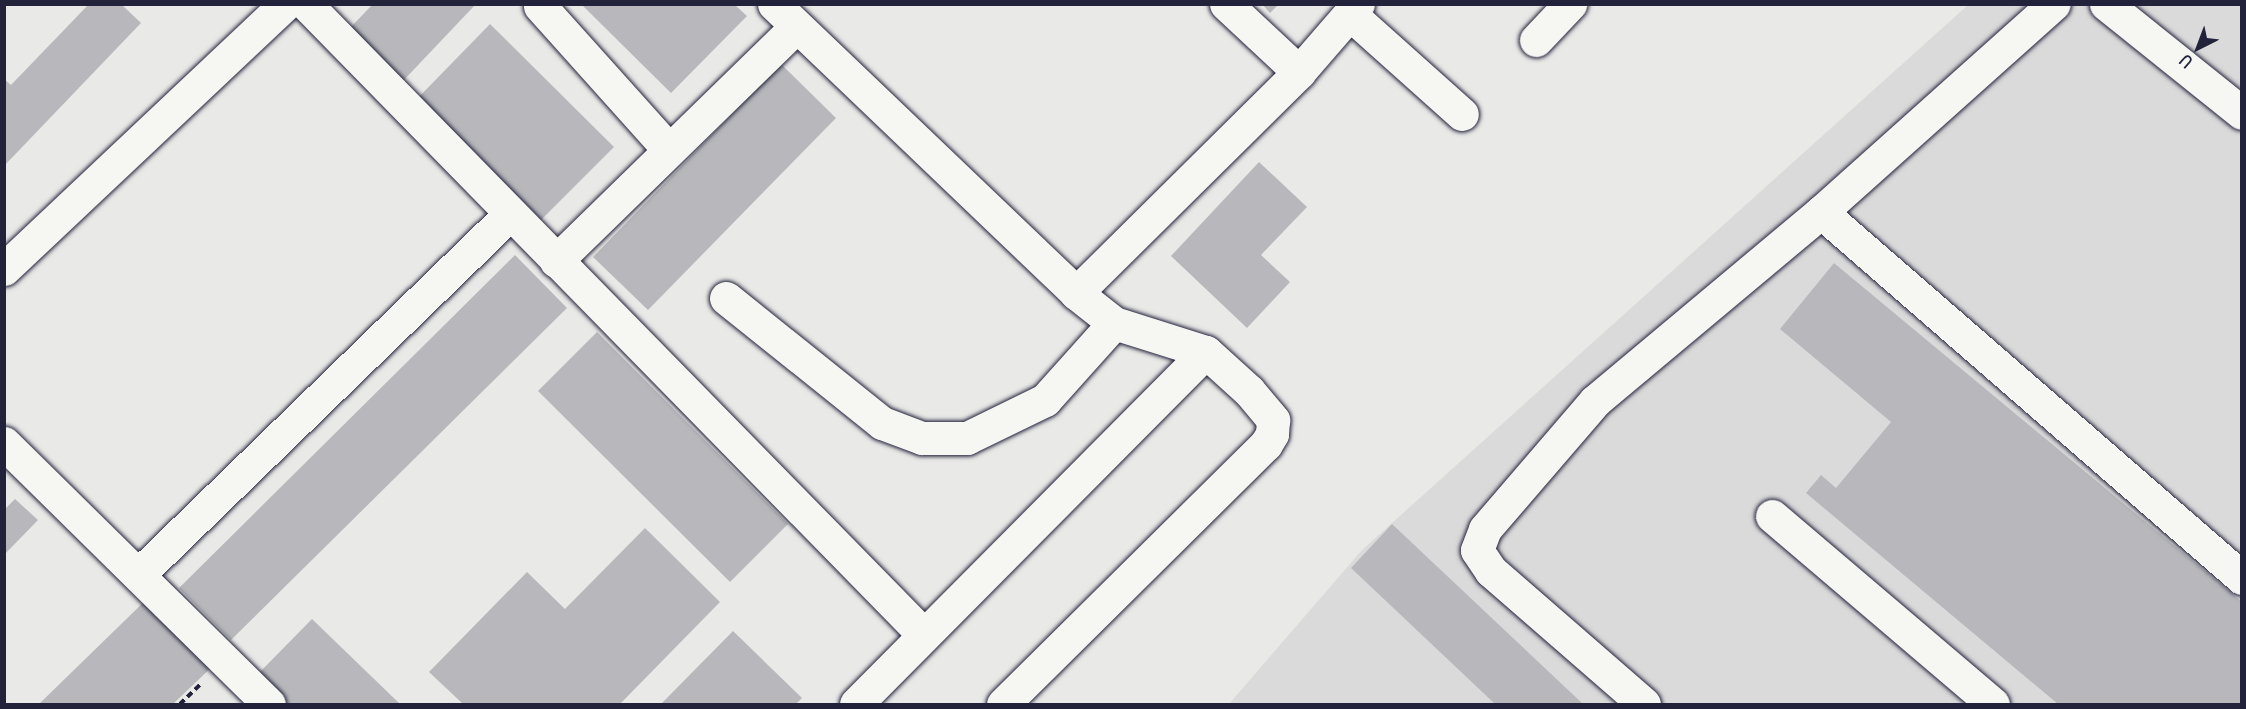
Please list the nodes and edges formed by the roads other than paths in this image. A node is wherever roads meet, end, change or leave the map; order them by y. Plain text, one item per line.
1 (285, 4) edge
2 (306, 4) edge
3 (1226, 4) edge
4 (1570, 4) edge
5 (2054, 4) edge
6 (2106, 4) edge
7 (540, 6) dead end
8 (1354, 9) edge
9 (785, 16) edge
10 (1536, 40) dead end
11 (1299, 72) junction
12 (2241, 113) edge
13 (1462, 114) dead end
14 (669, 150) junction
15 (1821, 212) junction
16 (509, 215) junction
17 (556, 261) junction
18 (4, 269) edge
19 (1076, 293) junction
20 (726, 298) dead end
21 (1114, 323) junction
22 (1206, 352) junction
23 (4, 443) edge
24 (1772, 516) dead end
25 (140, 574) junction
26 (2241, 578) edge
27 (923, 634) junction
28 (268, 705) edge
29 (856, 705) edge
30 (1003, 705) edge
31 (1644, 705) edge
32 (1993, 705) edge

1 - 18 lane
2 - 16 lane
3 - 11 lane
4 - 10 lane
5 - 15 lane
6 - 12 lane
7 - 14 lane
8 - 11 lane
8 - 13 lane
9 - 14 lane
9 - 19 lane
11 - 19 lane
14 - 17 lane
15 - 26 lane
15 - 31 lane
16 - 17 lane
16 - 25 lane
17 - 27 lane
19 - 21 lane
20 - 21 lane
21 - 22 lane
22 - 27 lane
22 - 30 lane
23 - 25 lane
24 - 32 lane
25 - 28 lane
27 - 29 lane

